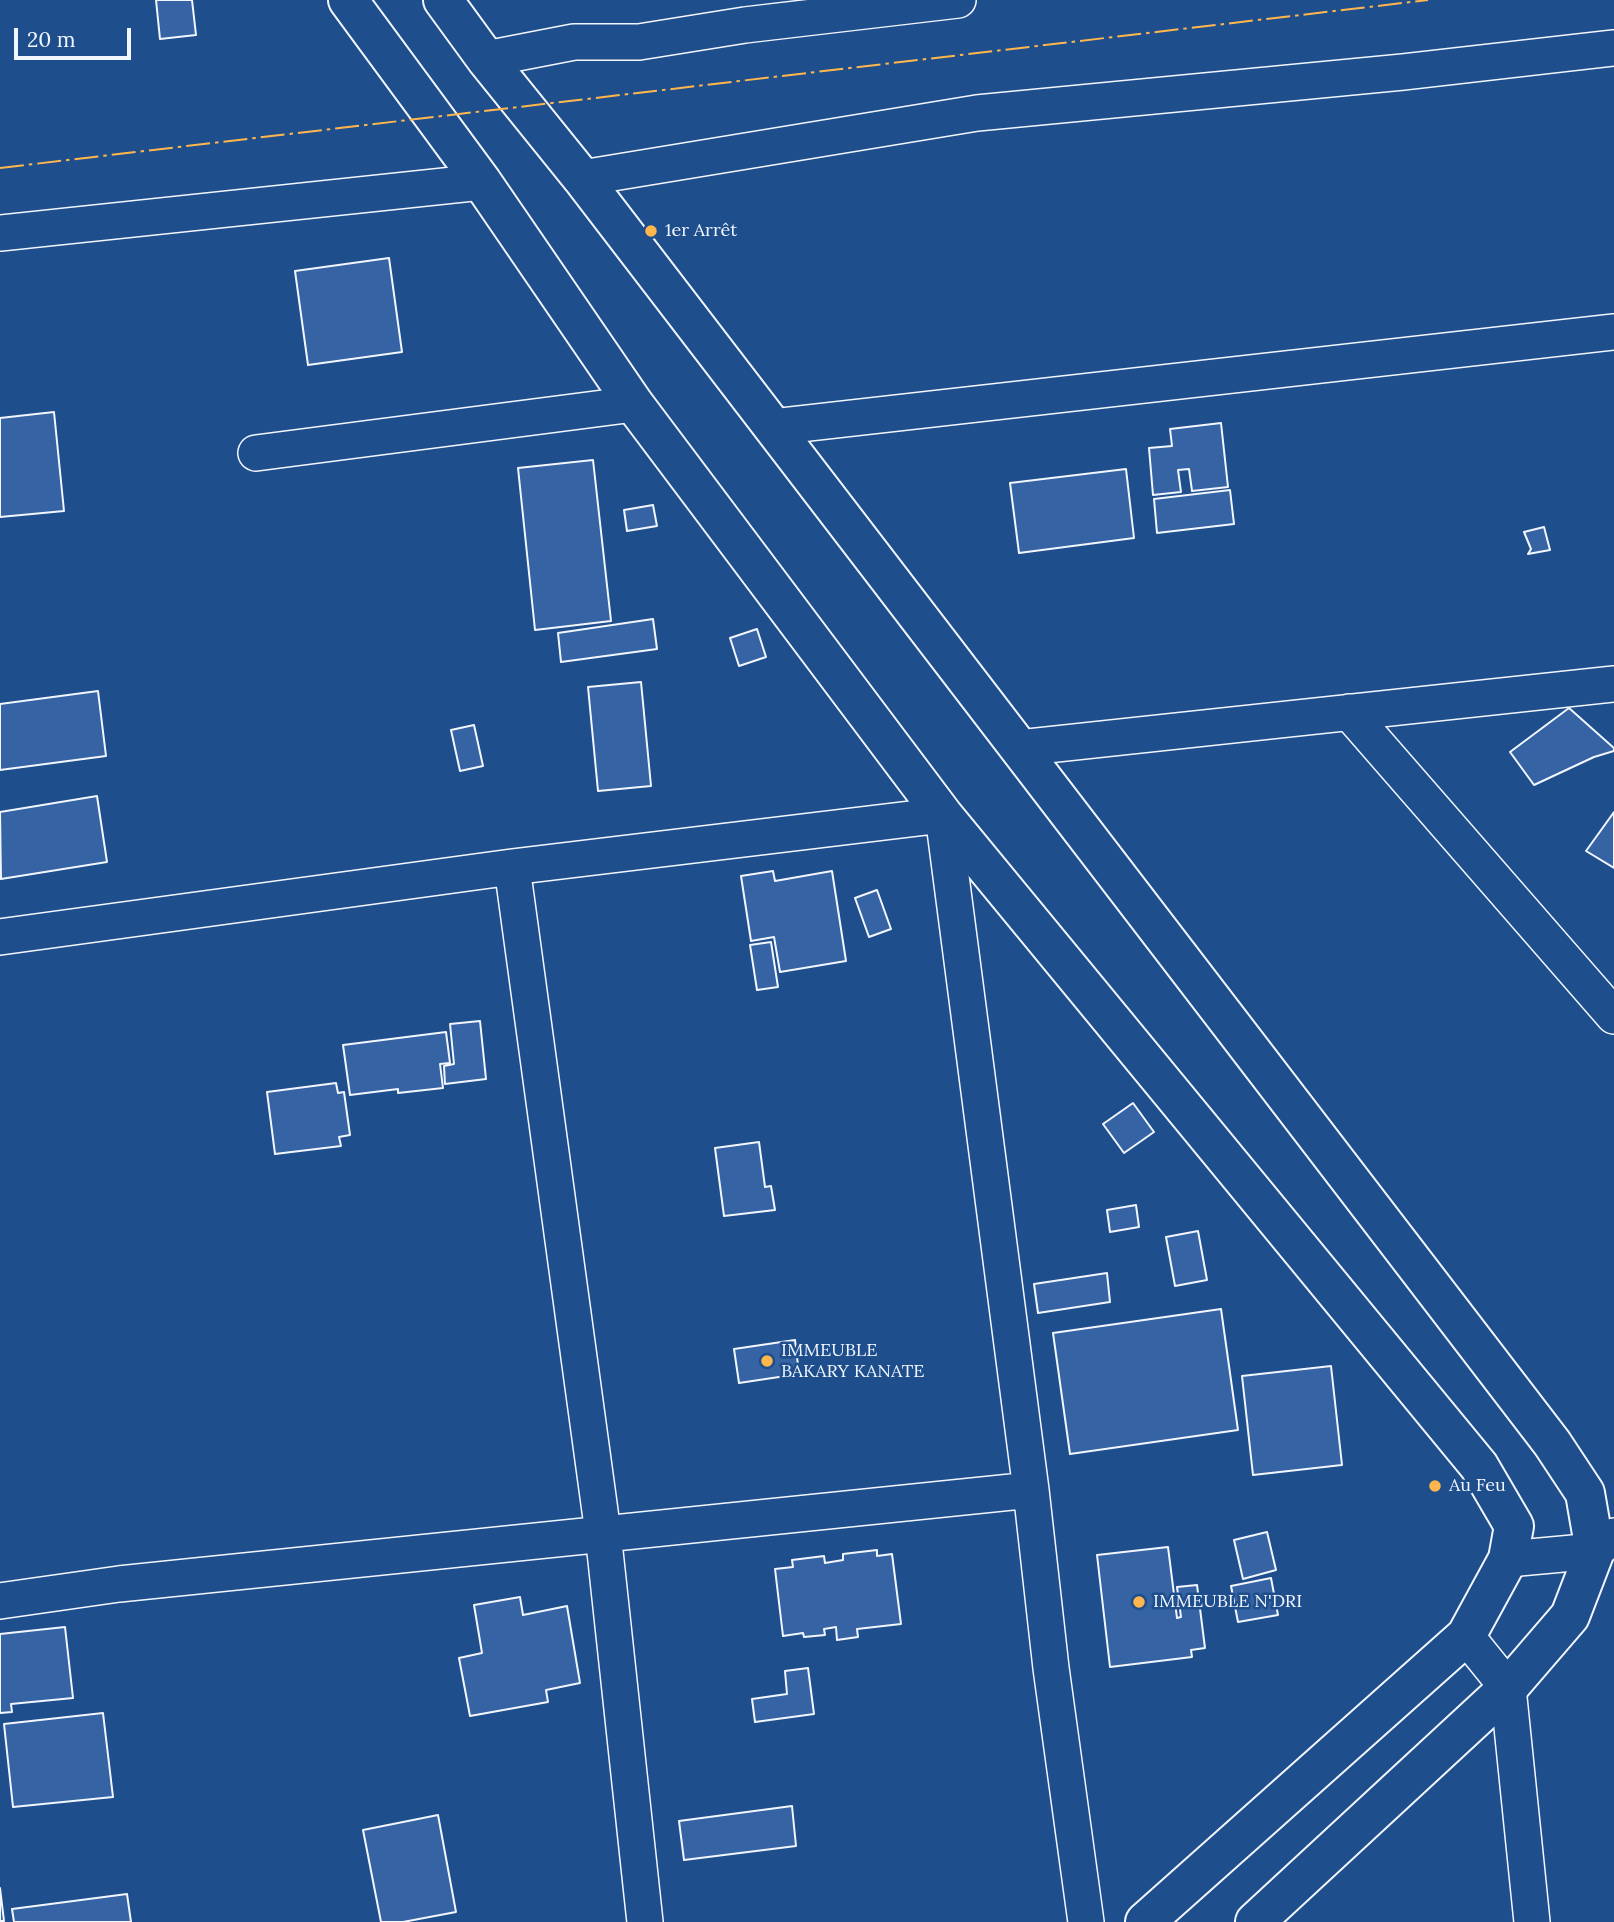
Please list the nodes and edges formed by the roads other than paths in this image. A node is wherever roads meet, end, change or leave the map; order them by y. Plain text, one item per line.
1 (348, 0) edge
2 (443, 0) edge
3 (958, 0) edge
4 (1614, 48) edge
5 (486, 59) junction
6 (582, 178) junction
7 (482, 182) junction
8 (0, 233) edge
9 (1614, 332) edge
10 (634, 404) junction
11 (773, 427) junction
12 (256, 453) dead end
13 (1614, 684) edge
14 (1349, 712) junction
15 (1019, 748) junction
16 (943, 815) junction
17 (512, 867) junction
18 (0, 937) edge
19 (1614, 1016) edge
20 (1031, 1490) junction
21 (603, 1533) junction
22 (1605, 1543) edge
23 (1508, 1559) junction
24 (0, 1601) edge
25 (1466, 1636) junction
26 (1508, 1688) junction
27 (645, 1922) edge
28 (1086, 1922) edge
29 (1145, 1922) edge
30 (1255, 1922) edge
31 (1532, 1922) edge

1 - 7 main road
2 - 5 main road
3 - 5 street
4 - 6 street
5 - 6 main road
6 - 11 main road
7 - 8 street
7 - 10 main road
9 - 11 street
10 - 12 street
10 - 16 main road
11 - 15 main road
13 - 14 street
14 - 15 street
14 - 19 street
15 - 22 main road
16 - 17 street
16 - 20 street
16 - 23 main road
17 - 18 street
17 - 21 street
20 - 21 street
20 - 28 street
21 - 24 street
21 - 27 street
22 - 23 street
22 - 26 main road
23 - 25 main road
25 - 26 street
25 - 29 main road
26 - 30 main road
26 - 31 street

